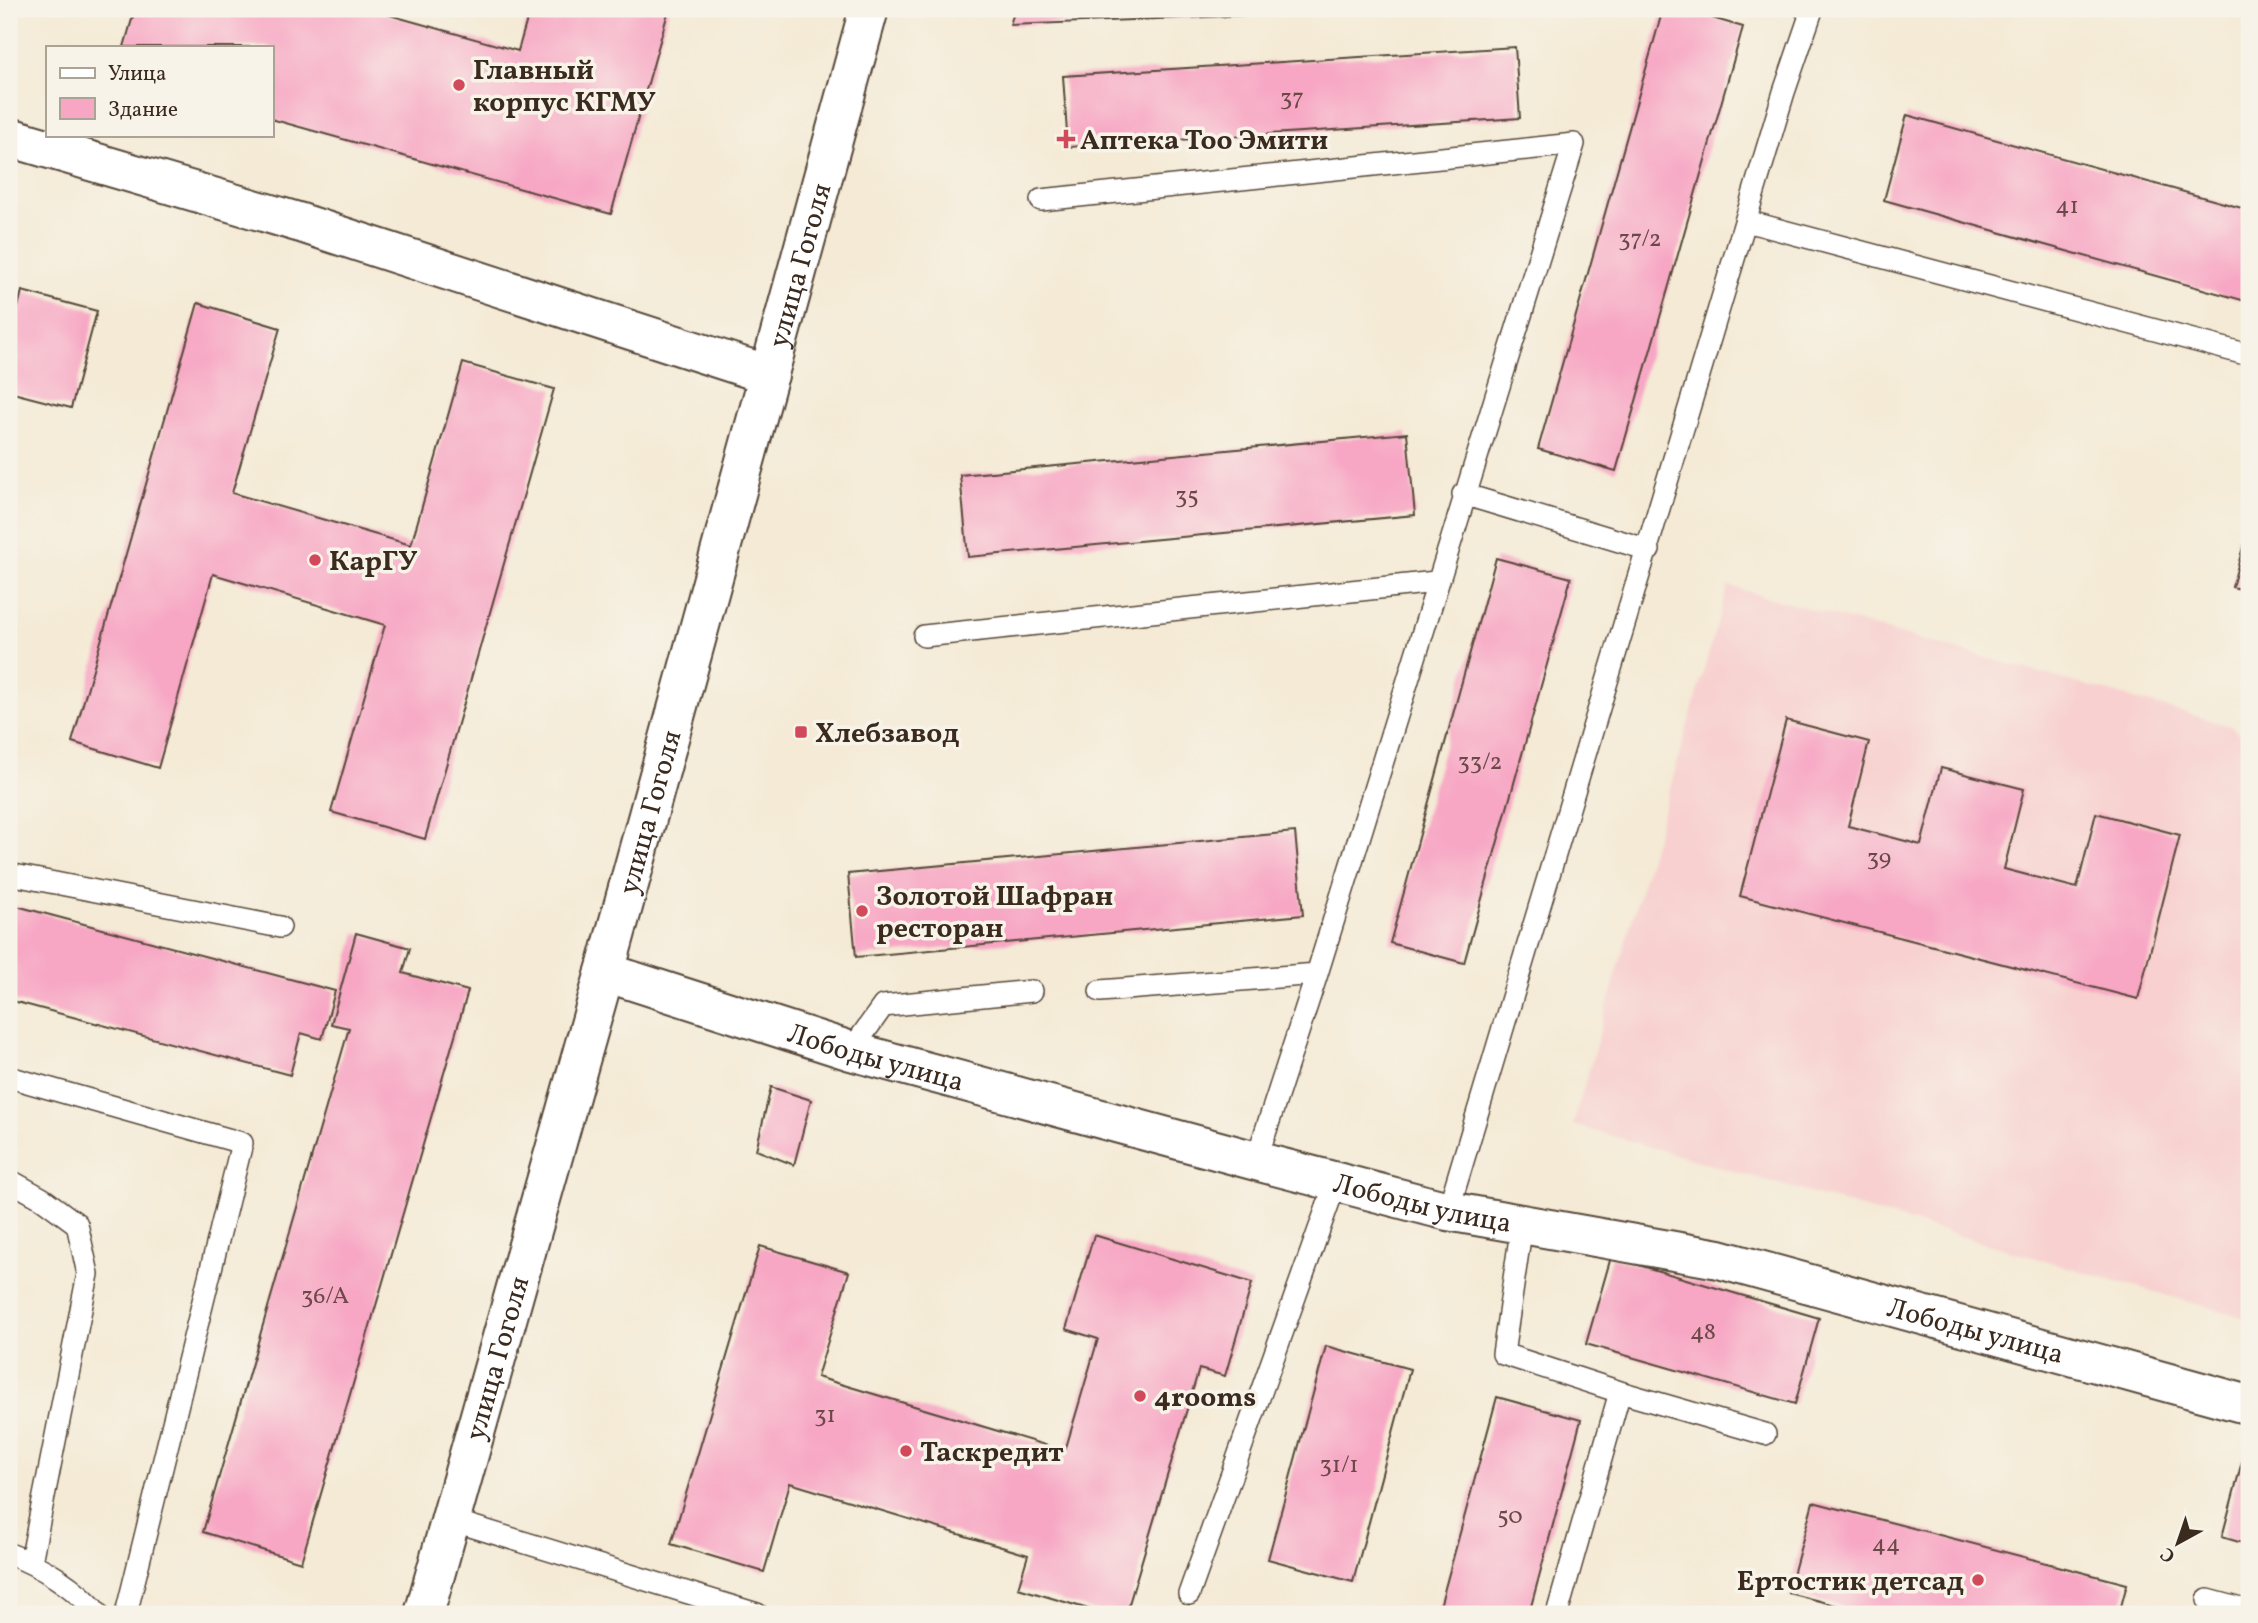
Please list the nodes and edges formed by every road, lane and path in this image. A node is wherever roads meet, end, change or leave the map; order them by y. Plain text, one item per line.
1 (869, 9) edge
2 (1805, 9) edge
3 (9, 137) edge
4 (1041, 200) dead end
5 (1746, 221) junction
6 (2249, 355) edge
7 (769, 375) junction
8 (1463, 494) junction
9 (1649, 550) junction
10 (1436, 582) junction
11 (924, 636) dead end
12 (9, 874) edge
13 (280, 927) dead end
14 (605, 972) junction
15 (1317, 974) junction
16 (1032, 991) dead end
17 (1100, 991) dead end
18 (851, 1051) junction
19 (9, 1077) edge
20 (1256, 1161) junction
21 (9, 1180) edge
22 (1336, 1182) junction
23 (1448, 1210) junction
24 (1522, 1224) junction
25 (1620, 1392) junction
26 (2249, 1405) edge
27 (1765, 1434) dead end
28 (451, 1520) junction
29 (9, 1554) edge
30 (31, 1562) junction
31 (1189, 1594) dead end
32 (2208, 1600) dead end
33 (2249, 1611) edge
34 (98, 1614) edge
35 (126, 1614) edge
36 (424, 1614) edge
37 (757, 1614) edge
38 (1557, 1614) edge

1 - 7 main road, улица Гоголя
2 - 5 lane
3 - 7 main road
4 - 8 lane
5 - 6 lane
5 - 9 lane
7 - 14 main road, улица Гоголя
8 - 9 lane
8 - 10 lane
9 - 23 lane
10 - 11 lane
10 - 15 lane
12 - 13 lane
14 - 18 main road, Лободы улица
14 - 28 main road, улица Гоголя
15 - 17 lane
15 - 20 lane
16 - 18 lane
18 - 20 main road, Лободы улица
19 - 35 lane
20 - 22 main road, Лободы улица
21 - 30 lane
22 - 23 main road, Лободы улица
22 - 31 lane
23 - 24 main road, Лободы улица
24 - 25 lane
24 - 26 main road, Лободы улица
25 - 27 lane
25 - 38 lane
28 - 36 main road, улица Гоголя
28 - 37 lane
29 - 30 lane
30 - 34 lane
32 - 33 lane

